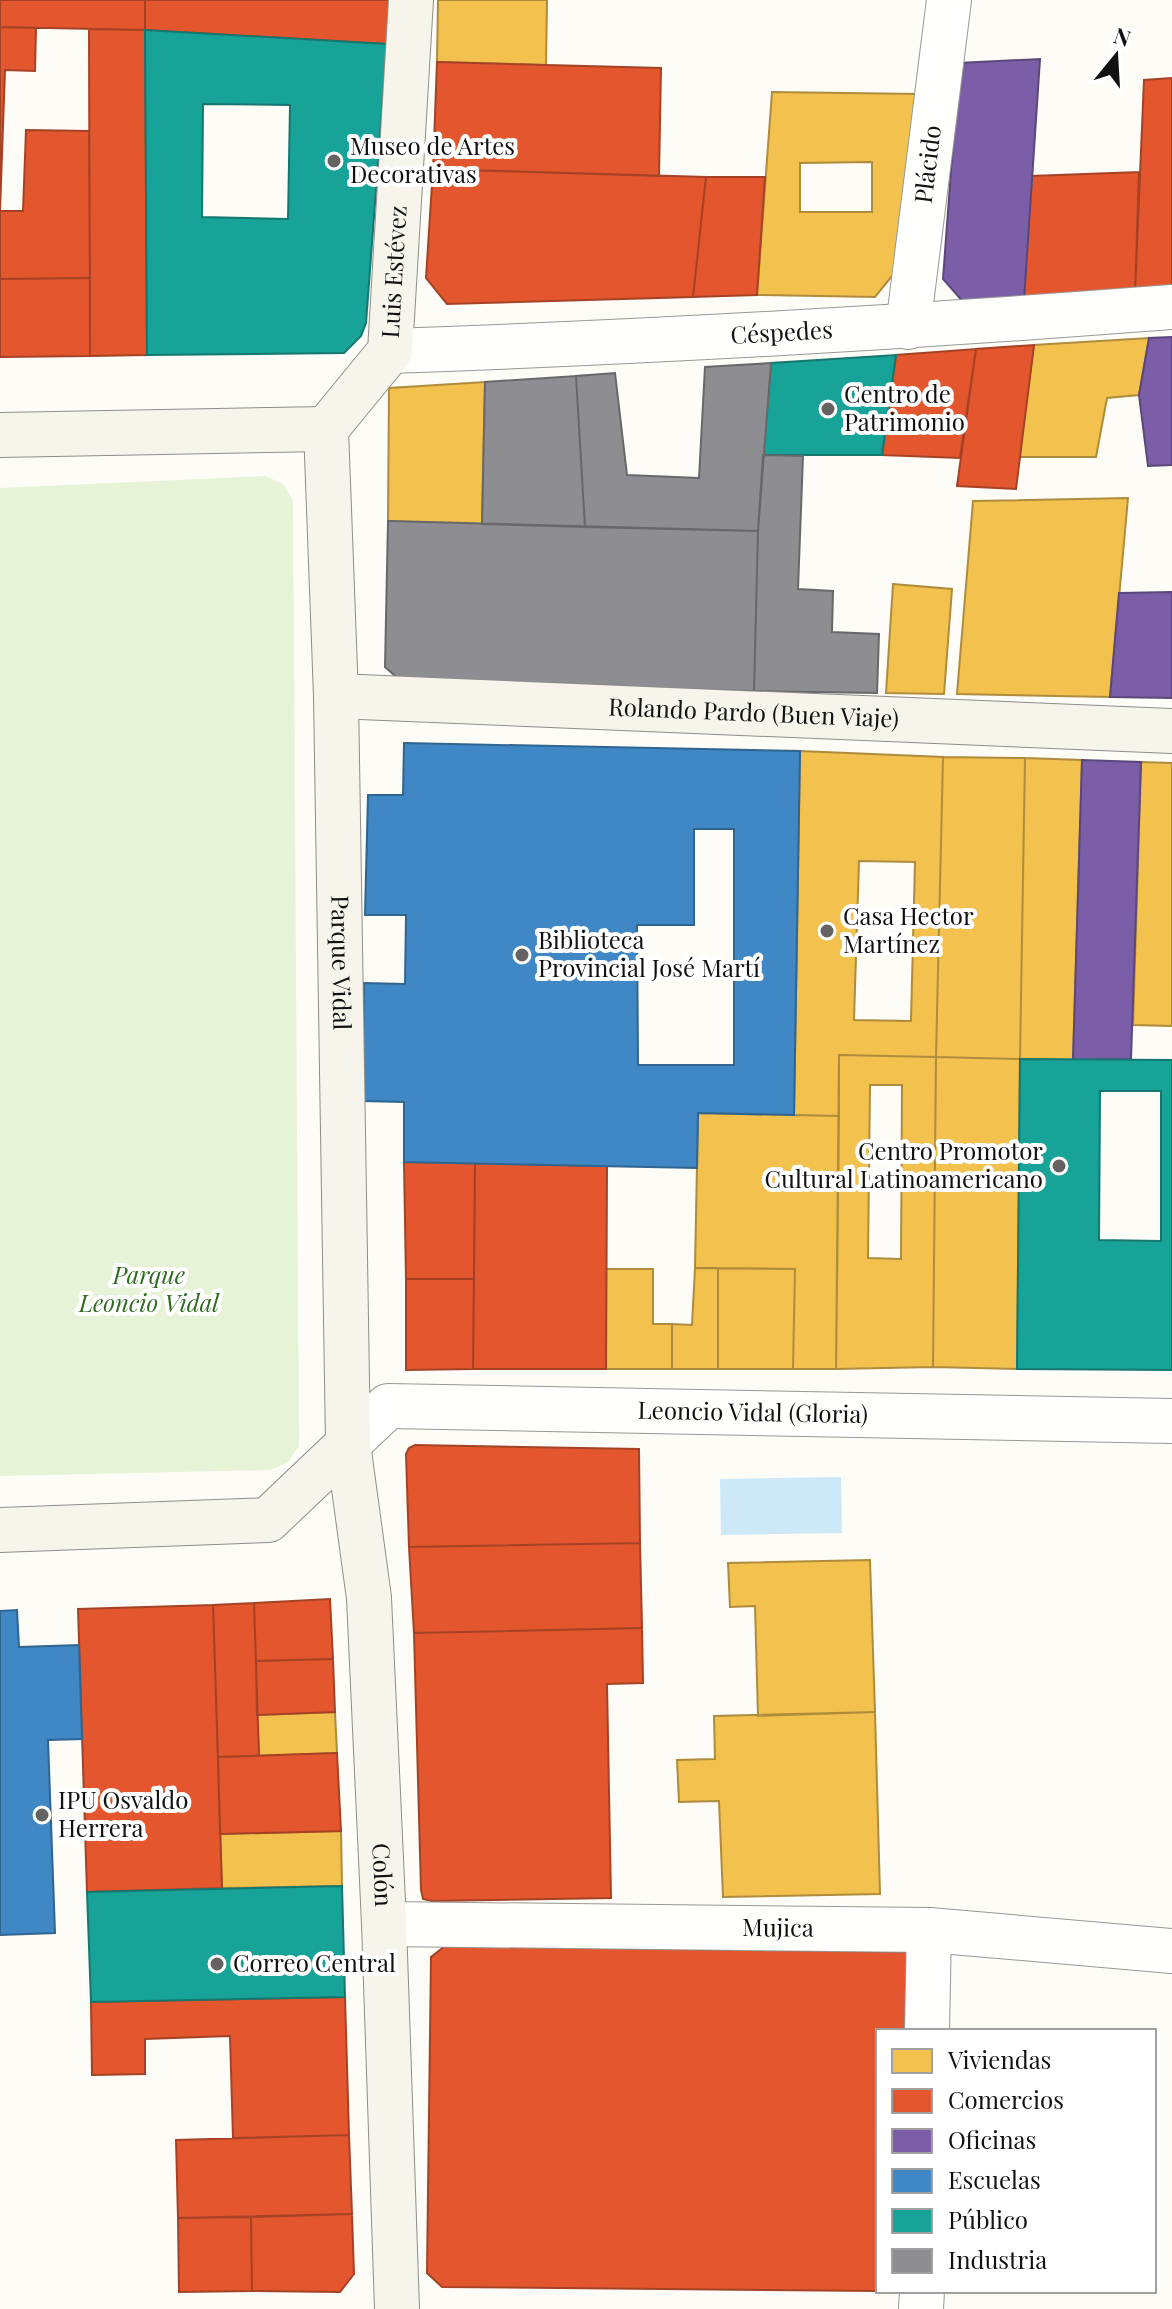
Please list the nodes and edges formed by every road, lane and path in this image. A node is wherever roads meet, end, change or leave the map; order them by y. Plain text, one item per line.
1 (411, 0) edge
2 (949, 0) edge
3 (1172, 307) edge
4 (908, 327) junction
5 (390, 351) junction
6 (326, 429) junction
7 (0, 435) edge
8 (336, 696) junction
9 (1172, 731) edge
10 (1172, 1421) edge
11 (348, 1444) junction
12 (0, 1530) edge
13 (384, 1924) junction
14 (929, 1930) junction
15 (1172, 1951) edge
16 (927, 2029) edge
17 (397, 2309) edge

1 - 5 main road, Luis Estévez
2 - 4 street, Plácido
3 - 4 street, Céspedes
4 - 5 street, Céspedes
5 - 6 main road
6 - 7 main road
6 - 8 main road, Parque Vidal
8 - 9 main road, Rolando Pardo (Buen Viaje)
8 - 11 main road, Parque Vidal
10 - 11 street, Leoncio Vidal (Gloria)
11 - 12 main road
11 - 13 main road, Colón
13 - 14 street, Mujica
13 - 17 main road, Colón
14 - 15 street, Mujica
14 - 16 street

